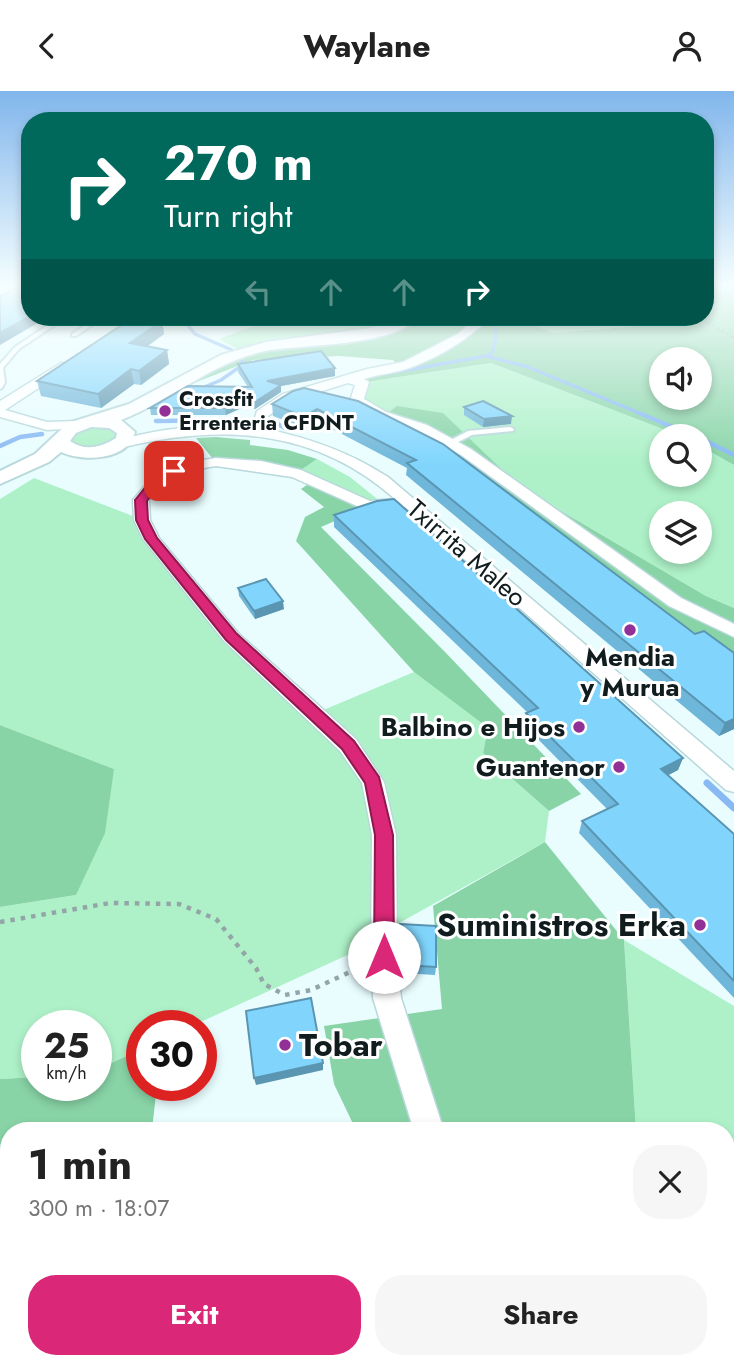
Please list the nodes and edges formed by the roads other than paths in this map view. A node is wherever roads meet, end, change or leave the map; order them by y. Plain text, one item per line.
1 (21, 346) edge
2 (283, 346) edge
3 (448, 346) edge
4 (68, 361) edge
5 (351, 380) junction
6 (0, 387) edge
7 (0, 407) edge
8 (133, 409) junction
9 (0, 413) edge
10 (96, 421) junction
11 (77, 425) joint
12 (510, 429) dead end
13 (257, 433) junction
14 (122, 434) junction
15 (57, 435) junction
16 (449, 443) junction
17 (82, 453) junction
18 (42, 458) junction
19 (0, 478) edge
20 (408, 502) junction
21 (734, 631) edge
22 (734, 784) edge
23 (426, 1122) edge

1 - 6 lane
2 - 8 street
3 - 5 street
4 - 7 street
5 - 13 street
5 - 16 street
8 - 10 street
8 - 14 street
9 - 15 street
10 - 11 street
10 - 14 street
11 - 15 street
12 - 16 lane
13 - 14 street, Txirrita Maleo
13 - 20 street, Txirrita Maleo
14 - 17 street
15 - 17 street
15 - 18 street
16 - 21 street
17 - 18 street
18 - 19 street
20 - 22 street, Txirrita Maleo
20 - 23 street

